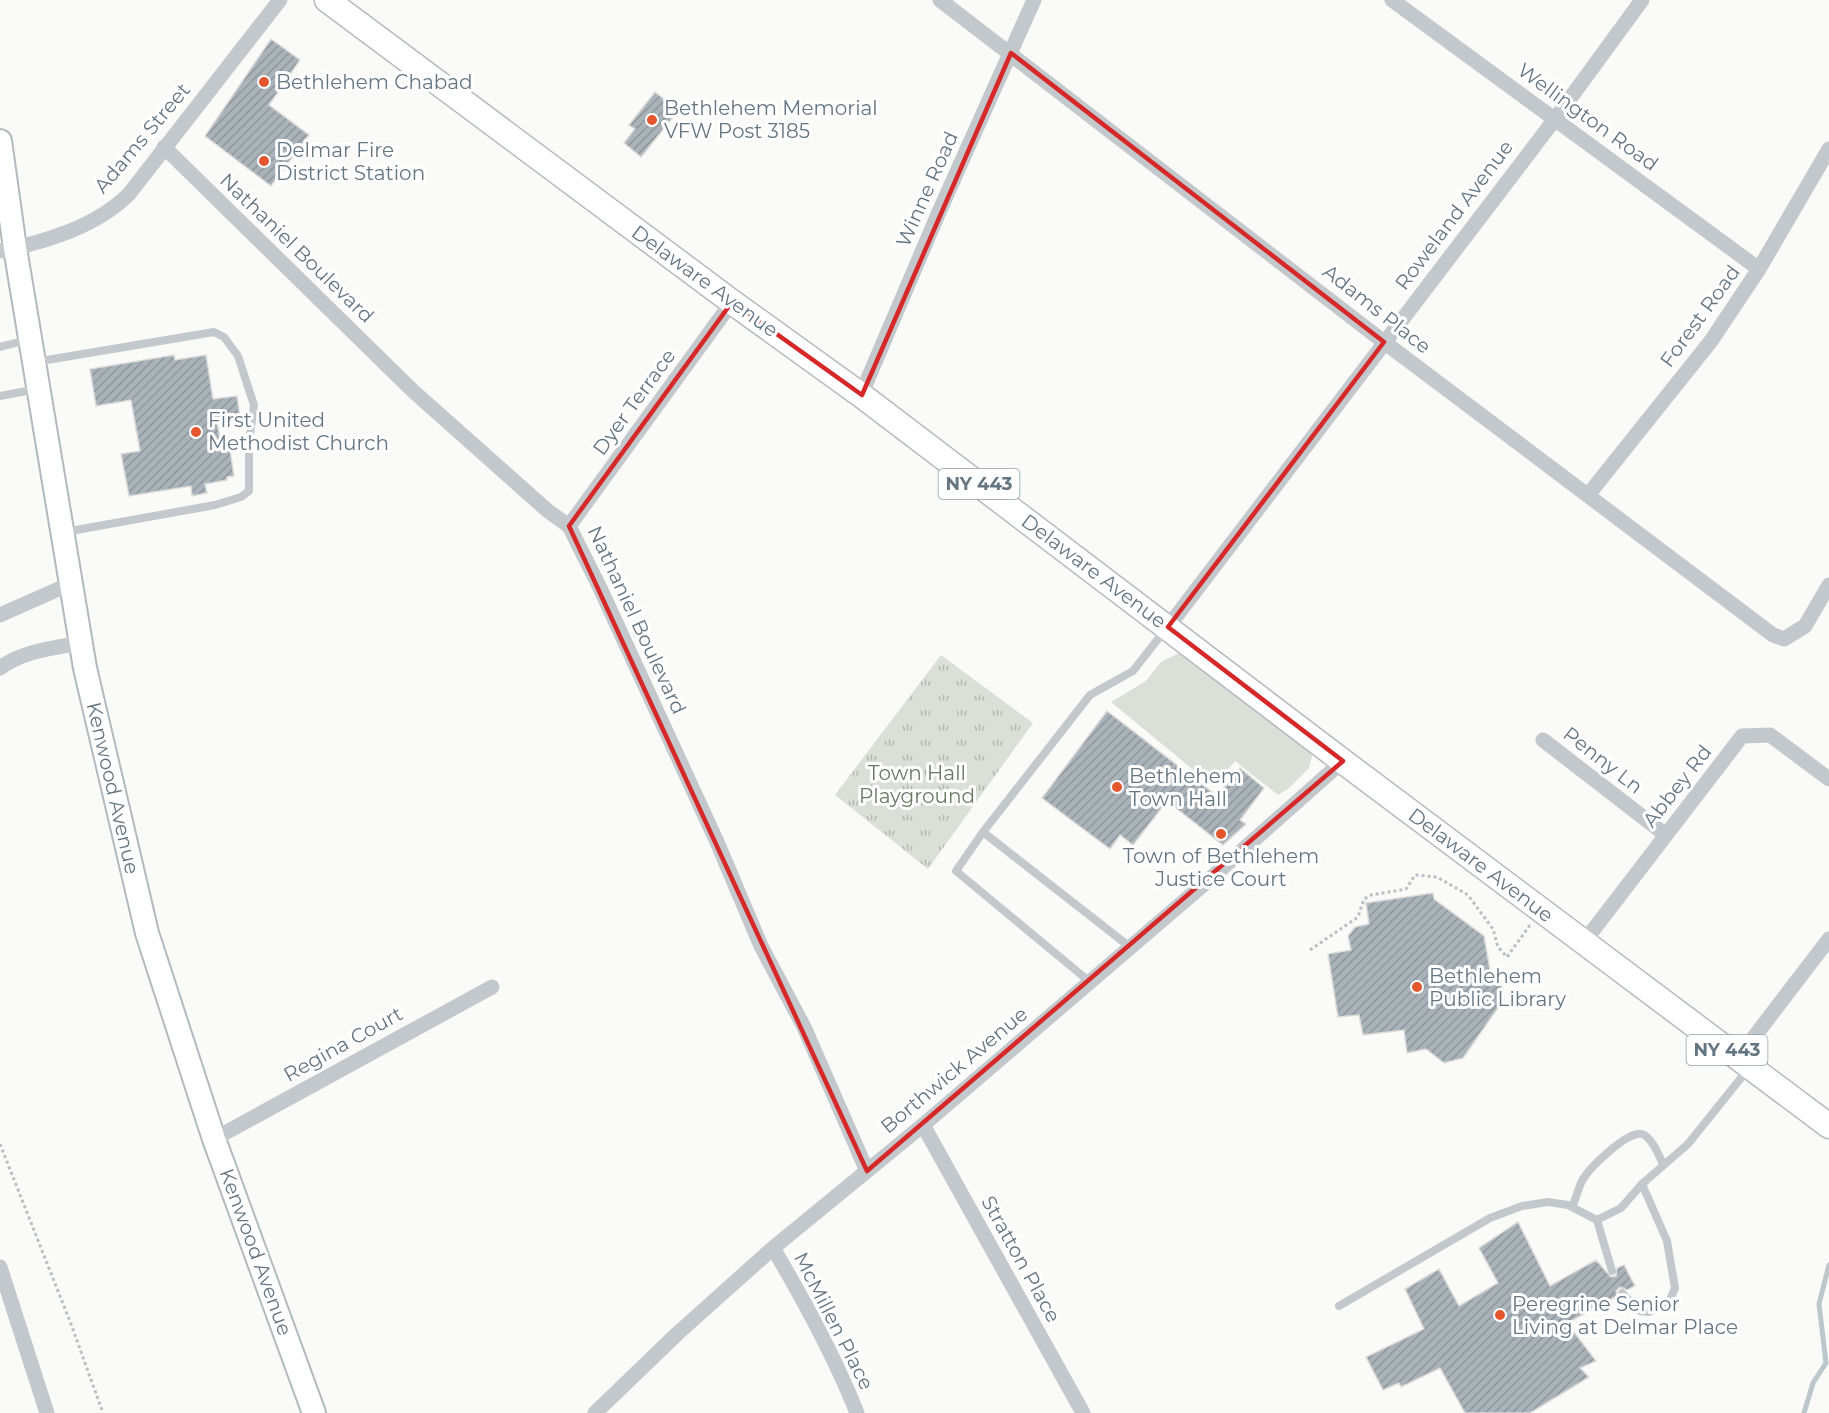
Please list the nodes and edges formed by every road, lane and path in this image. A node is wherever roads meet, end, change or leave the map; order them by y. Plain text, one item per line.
1 (280, 0) edge
2 (327, 0) edge
3 (940, 0) edge
4 (1034, 0) edge
5 (1392, 0) edge
6 (1642, 0) edge
7 (1011, 52) junction
8 (1555, 119) junction
9 (0, 141) edge
10 (164, 147) junction
11 (1829, 149) edge
12 (8, 250) edge
13 (1759, 269) junction
14 (732, 302) junction
15 (30, 339) junction
16 (1384, 342) junction
17 (0, 347) edge
18 (34, 362) junction
19 (38, 389) junction
20 (861, 395) junction
21 (0, 396) edge
22 (1588, 495) junction
23 (569, 526) junction
24 (62, 533) junction
25 (70, 584) junction
26 (1829, 585) edge
27 (0, 615) edge
28 (1168, 627) junction
29 (80, 643) junction
30 (0, 668) edge
31 (1543, 740) dead end
32 (1343, 761) junction
33 (1829, 779) edge
34 (983, 832) junction
35 (1666, 836) junction
36 (1531, 923) dead end
37 (1829, 939) edge
38 (1584, 942) junction
39 (1130, 947) junction
40 (1310, 950) dead end
41 (1090, 982) junction
42 (492, 987) dead end
43 (1744, 1062) junction
44 (923, 1125) junction
45 (1829, 1126) edge
46 (214, 1138) junction
47 (0, 1144) edge
48 (1663, 1164) junction
49 (867, 1171) junction
50 (1642, 1184) junction
51 (1572, 1207) junction
52 (1597, 1220) junction
53 (773, 1248) junction
54 (0, 1268) edge
55 (1612, 1271) dead end
56 (1622, 1293) dead end
57 (1339, 1306) dead end
58 (47, 1413) edge
59 (103, 1413) edge
60 (314, 1413) edge
61 (596, 1413) edge
62 (857, 1413) edge
63 (1083, 1413) edge

1 - 10 street, Adams Street
2 - 14 main road, Delaware Avenue / NY 443
3 - 7 street, Adams Place
4 - 7 street, Winne Road
5 - 8 street, Wellington Road
6 - 8 street, Roweland Avenue
7 - 16 street, Adams Place
7 - 20 street, Winne Road
8 - 13 street, Wellington Road
8 - 16 street, Roweland Avenue
9 - 12 main road, Kenwood Avenue
10 - 12 street, Adams Street
10 - 23 street, Nathaniel Boulevard
11 - 13 street, Forest Road
12 - 15 main road, Kenwood Avenue
13 - 22 street, Forest Road
14 - 20 main road, Delaware Avenue / NY 443
14 - 23 street, Dyer Terrace
15 - 17 lane
15 - 18 main road, Kenwood Avenue
16 - 22 street, Adams Place
16 - 28 street, Roweland Avenue
18 - 19 main road, Kenwood Avenue
18 - 24 lane
19 - 21 lane
19 - 24 main road, Kenwood Avenue
20 - 28 main road, Delaware Avenue / NY 443
22 - 26 street, Adams Place
23 - 49 street, Nathaniel Boulevard
24 - 25 main road, Kenwood Avenue
25 - 27 street
25 - 29 main road, Kenwood Avenue
28 - 32 main road, Delaware Avenue / NY 443
28 - 34 lane
29 - 30 street
29 - 46 main road, Kenwood Avenue
31 - 35 street, Penny Ln
32 - 38 main road, Delaware Avenue / NY 443
32 - 39 street, Borthwick Avenue
33 - 35 street, Abbey Rd
34 - 39 lane
34 - 41 lane
35 - 38 street, Abbey Rd
36 - 40 path
37 - 43 street
38 - 43 main road, Delaware Avenue / NY 443
39 - 41 street, Borthwick Avenue
41 - 44 street, Borthwick Avenue
42 - 46 street, Regina Court
43 - 45 main road, Delaware Avenue / NY 443
43 - 48 lane
44 - 49 street, Borthwick Avenue
44 - 63 street, Stratton Place
46 - 60 main road, Kenwood Avenue
47 - 59 path
48 - 50 lane
48 - 51 lane
49 - 53 street, Borthwick Avenue
50 - 52 lane
50 - 56 lane
51 - 52 lane
51 - 57 lane
52 - 55 lane
53 - 61 street, Borthwick Avenue
53 - 62 street, McMillen Place
54 - 58 street

